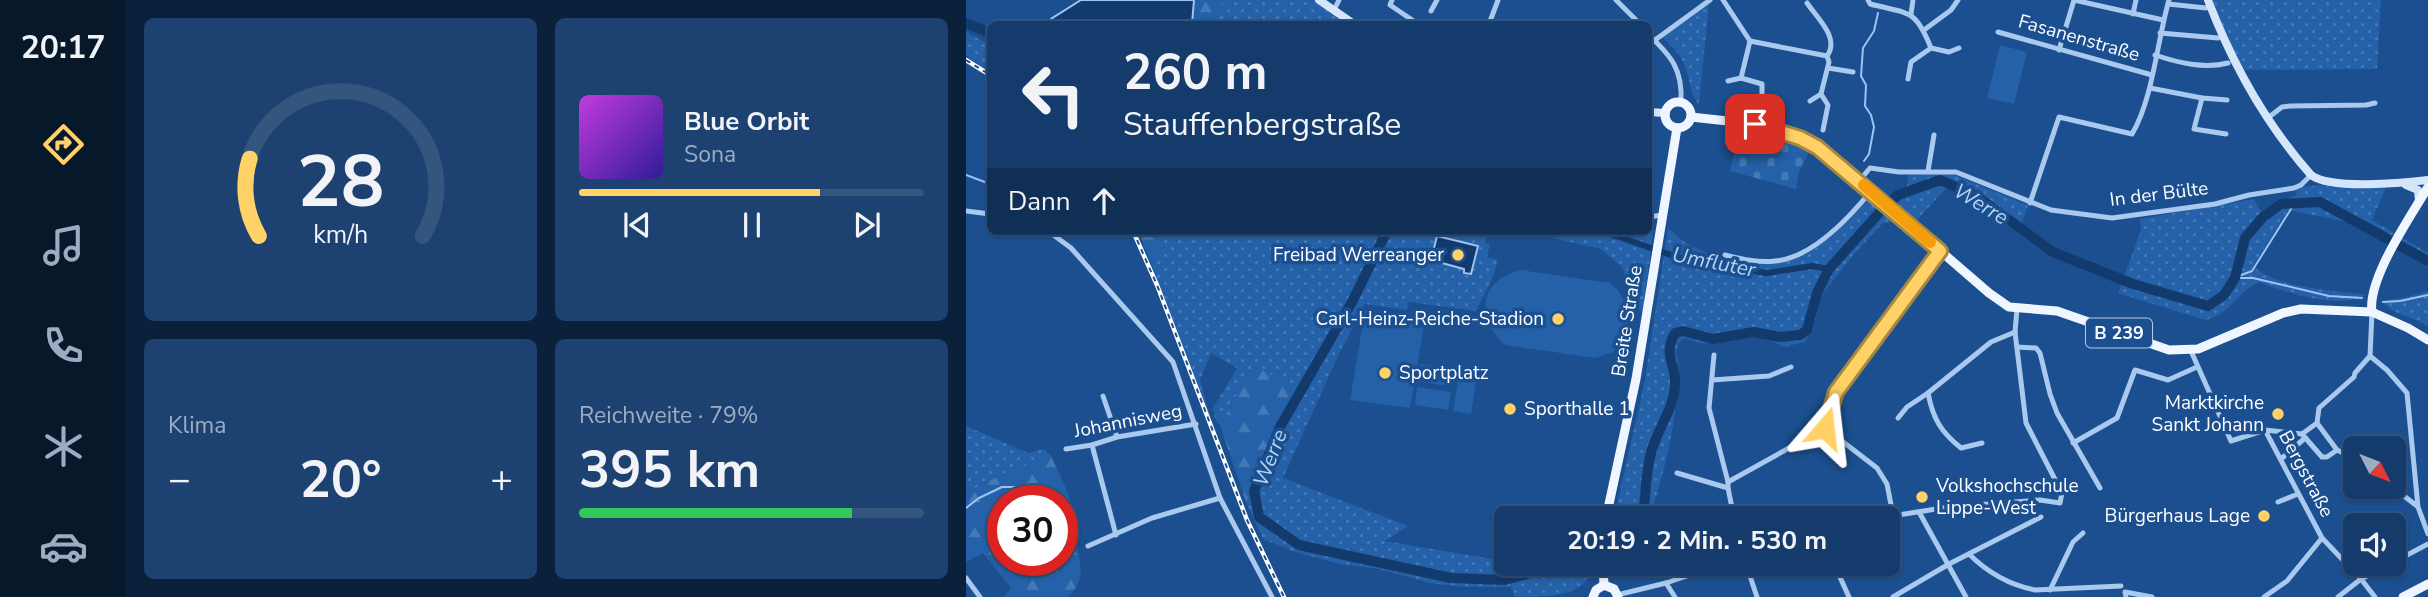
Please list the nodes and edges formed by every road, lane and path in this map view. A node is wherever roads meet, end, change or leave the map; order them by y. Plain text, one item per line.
1 (1320, 0) edge
2 (1339, 0) edge
3 (1392, 0) edge
4 (1437, 0) edge
5 (1498, 0) edge
6 (1616, 0) edge
7 (1710, 0) edge
8 (1723, 0) edge
9 (1868, 0) edge
10 (1913, 0) edge
11 (1958, 0) edge
12 (2074, 0) edge
13 (2136, 0) edge
14 (2169, 2) edge
15 (1807, 3) dead end
16 (2104, 4) edge
17 (2207, 4) edge
18 (1334, 10) junction
19 (1432, 11) dead end
20 (1911, 14) junction
21 (2133, 14) junction
22 (2163, 20) junction
23 (1350, 21) edge
24 (1414, 21) edge
25 (1490, 21) edge
26 (1637, 21) edge
27 (1924, 30) junction
28 (1998, 32) dead end
29 (2160, 33) junction
30 (1652, 37) edge
31 (2218, 38) dead end
32 (1655, 40) junction
33 (1750, 41) junction
34 (1931, 48) junction
35 (1959, 48) dead end
36 (2059, 50) junction
37 (2155, 55) junction
38 (1828, 56) junction
39 (2228, 63) dead end
40 (1828, 68) junction
41 (1853, 72) dead end
42 (2152, 75) junction
43 (1741, 78) junction
44 (1908, 79) dead end
45 (1728, 81) dead end
46 (2150, 88) junction
47 (1821, 94) junction
48 (2202, 98) junction
49 (2227, 100) dead end
50 (1810, 101) dead end
51 (1681, 103) junction
52 (2375, 103) dead end
53 (1762, 110) dead end
54 (1652, 112) edge
55 (1666, 113) junction
56 (1691, 117) junction
57 (2269, 117) junction
58 (1676, 128) junction
59 (1823, 130) dead end
60 (2226, 134) dead end
61 (1934, 135) dead end
62 (1928, 171) junction
63 (2315, 177) junction
64 (2428, 180) edge
65 (1859, 181) junction
66 (2396, 184) junction
67 (2428, 187) edge
68 (1871, 191) junction
69 (2419, 202) junction
70 (2030, 204) junction
71 (966, 211) edge
72 (987, 214) edge
73 (1662, 215) junction
74 (1652, 216) edge
75 (1055, 235) edge
76 (1940, 251) junction
77 (1725, 255) dead end
78 (2017, 309) junction
79 (2372, 312) junction
80 (2015, 332) junction
81 (2428, 340) edge
82 (2017, 347) junction
83 (2191, 351) junction
84 (1714, 355) dead end
85 (2370, 356) junction
86 (1791, 367) dead end
87 (2197, 367) junction
88 (1712, 380) junction
89 (1928, 393) junction
90 (1103, 396) dead end
91 (1898, 418) dead end
92 (2317, 423) junction
93 (1196, 424) junction
94 (1825, 428) junction
95 (2265, 430) junction
96 (1116, 437) junction
97 (2305, 437) junction
98 (1982, 443) dead end
99 (2073, 443) junction
100 (1092, 446) junction
101 (1066, 449) dead end
102 (2337, 450) junction
103 (2343, 453) edge
104 (2281, 459) junction
105 (1677, 473) dead end
106 (1728, 485) junction
107 (2101, 488) dead end
108 (2298, 494) junction
109 (1220, 498) junction
110 (2406, 498) edge
111 (2278, 502) dead end
112 (1609, 506) edge
113 (1732, 506) edge
114 (1891, 506) edge
115 (2419, 510) junction
116 (1919, 512) junction
117 (2428, 513) edge
118 (1900, 514) edge
119 (2041, 517) dead end
120 (2083, 533) dead end
121 (2428, 534) edge
122 (1116, 535) junction
123 (2322, 538) junction
124 (2428, 544) edge
125 (1088, 546) dead end
126 (1969, 554) junction
127 (2406, 556) edge
128 (1949, 564) junction
129 (1604, 576) edge
130 (1687, 576) edge
131 (1750, 576) edge
132 (1839, 576) edge
133 (2367, 576) edge
134 (966, 578) edge
135 (2361, 579) junction
136 (1666, 583) junction
137 (1604, 585) junction
138 (2428, 586) edge
139 (2050, 590) junction
140 (2124, 592) edge
141 (1618, 596) edge
142 (2263, 596) edge
143 (980, 597) edge
144 (1272, 597) edge
145 (1593, 597) edge
146 (1675, 597) edge
147 (1757, 597) edge
148 (1849, 597) edge
149 (1893, 597) edge
150 (1966, 597) edge
151 (2151, 597) edge
152 (2338, 597) edge
153 (2375, 597) edge
154 (2403, 597) edge
155 (2416, 597) edge

1 - 18 street
2 - 18 street
3 - 24 street
4 - 19 street
5 - 25 street
6 - 26 street
7 - 32 street
8 - 33 street
9 - 20 street
10 - 20 street
11 - 27 street
12 - 16 street
12 - 36 street
13 - 21 street
14 - 17 street
14 - 22 street
15 - 38 street
16 - 21 street
17 - 57 street
18 - 23 street
20 - 27 street
21 - 22 street
22 - 29 street
27 - 34 street
28 - 36 street, Fasanenstraße
29 - 31 street
29 - 37 street
30 - 32 street
32 - 51 street
33 - 38 street
33 - 43 street
34 - 35 street
34 - 44 street
36 - 42 street, Fasanenstraße
37 - 39 street
37 - 42 street
38 - 40 street
40 - 41 street
40 - 47 street
42 - 46 street
43 - 45 street
43 - 53 street
46 - 48 street
46 - 70 street
47 - 50 street
47 - 59 street
48 - 49 street
48 - 60 street
51 - 55 main road
51 - 56 main road
52 - 57 street
54 - 55 street
55 - 58 main road
56 - 58 main road
56 - 65 main road, B 239
57 - 63 street
58 - 73 main road, Breite Straße
61 - 62 street
62 - 65 street, In der Bülte
62 - 70 street, In der Bülte
63 - 66 street
63 - 70 street, In der Bülte
64 - 66 street
65 - 68 main road, B 239
66 - 69 street
67 - 69 main road
68 - 76 main road, B 239
68 - 77 street
69 - 79 main road
71 - 72 street
73 - 74 street
73 - 112 main road, Breite Straße
75 - 93 street
76 - 78 main road, B 239
76 - 94 street
78 - 80 street
78 - 83 main road, B 239
79 - 81 main road
79 - 83 main road
79 - 85 street
80 - 82 street
80 - 89 street
82 - 99 street
82 - 116 street
83 - 87 street
84 - 88 street
85 - 92 street
85 - 115 street
86 - 88 street
87 - 95 street
87 - 99 street
88 - 106 street
89 - 91 street
89 - 98 street
90 - 96 street
92 - 97 street
92 - 102 street
93 - 96 street, Johannisweg
93 - 109 street
94 - 106 street
94 - 114 street
95 - 97 street
95 - 104 street, Bergstraße
96 - 100 street, Johannisweg
97 - 102 street
97 - 104 street
99 - 107 street
100 - 101 street, Johannisweg
100 - 122 street
102 - 103 street
104 - 108 street, Bergstraße
105 - 106 street
106 - 113 street
108 - 111 street
108 - 123 street, Bergstraße
109 - 122 street
109 - 144 street
110 - 115 street
115 - 117 street
115 - 121 street
116 - 118 street
116 - 128 street
119 - 126 street
120 - 139 street
122 - 125 street
123 - 135 street, Bergstraße
123 - 142 street
124 - 127 street
126 - 128 street
126 - 139 street
128 - 149 street
128 - 150 street
129 - 137 main road
130 - 136 street
131 - 147 street
132 - 148 street
133 - 135 street
134 - 143 street
135 - 152 street
135 - 153 street, Bergstraße
136 - 141 street
136 - 146 street
137 - 141 main road
137 - 145 main road
138 - 154 main road
138 - 155 main road
139 - 140 street
140 - 151 street

